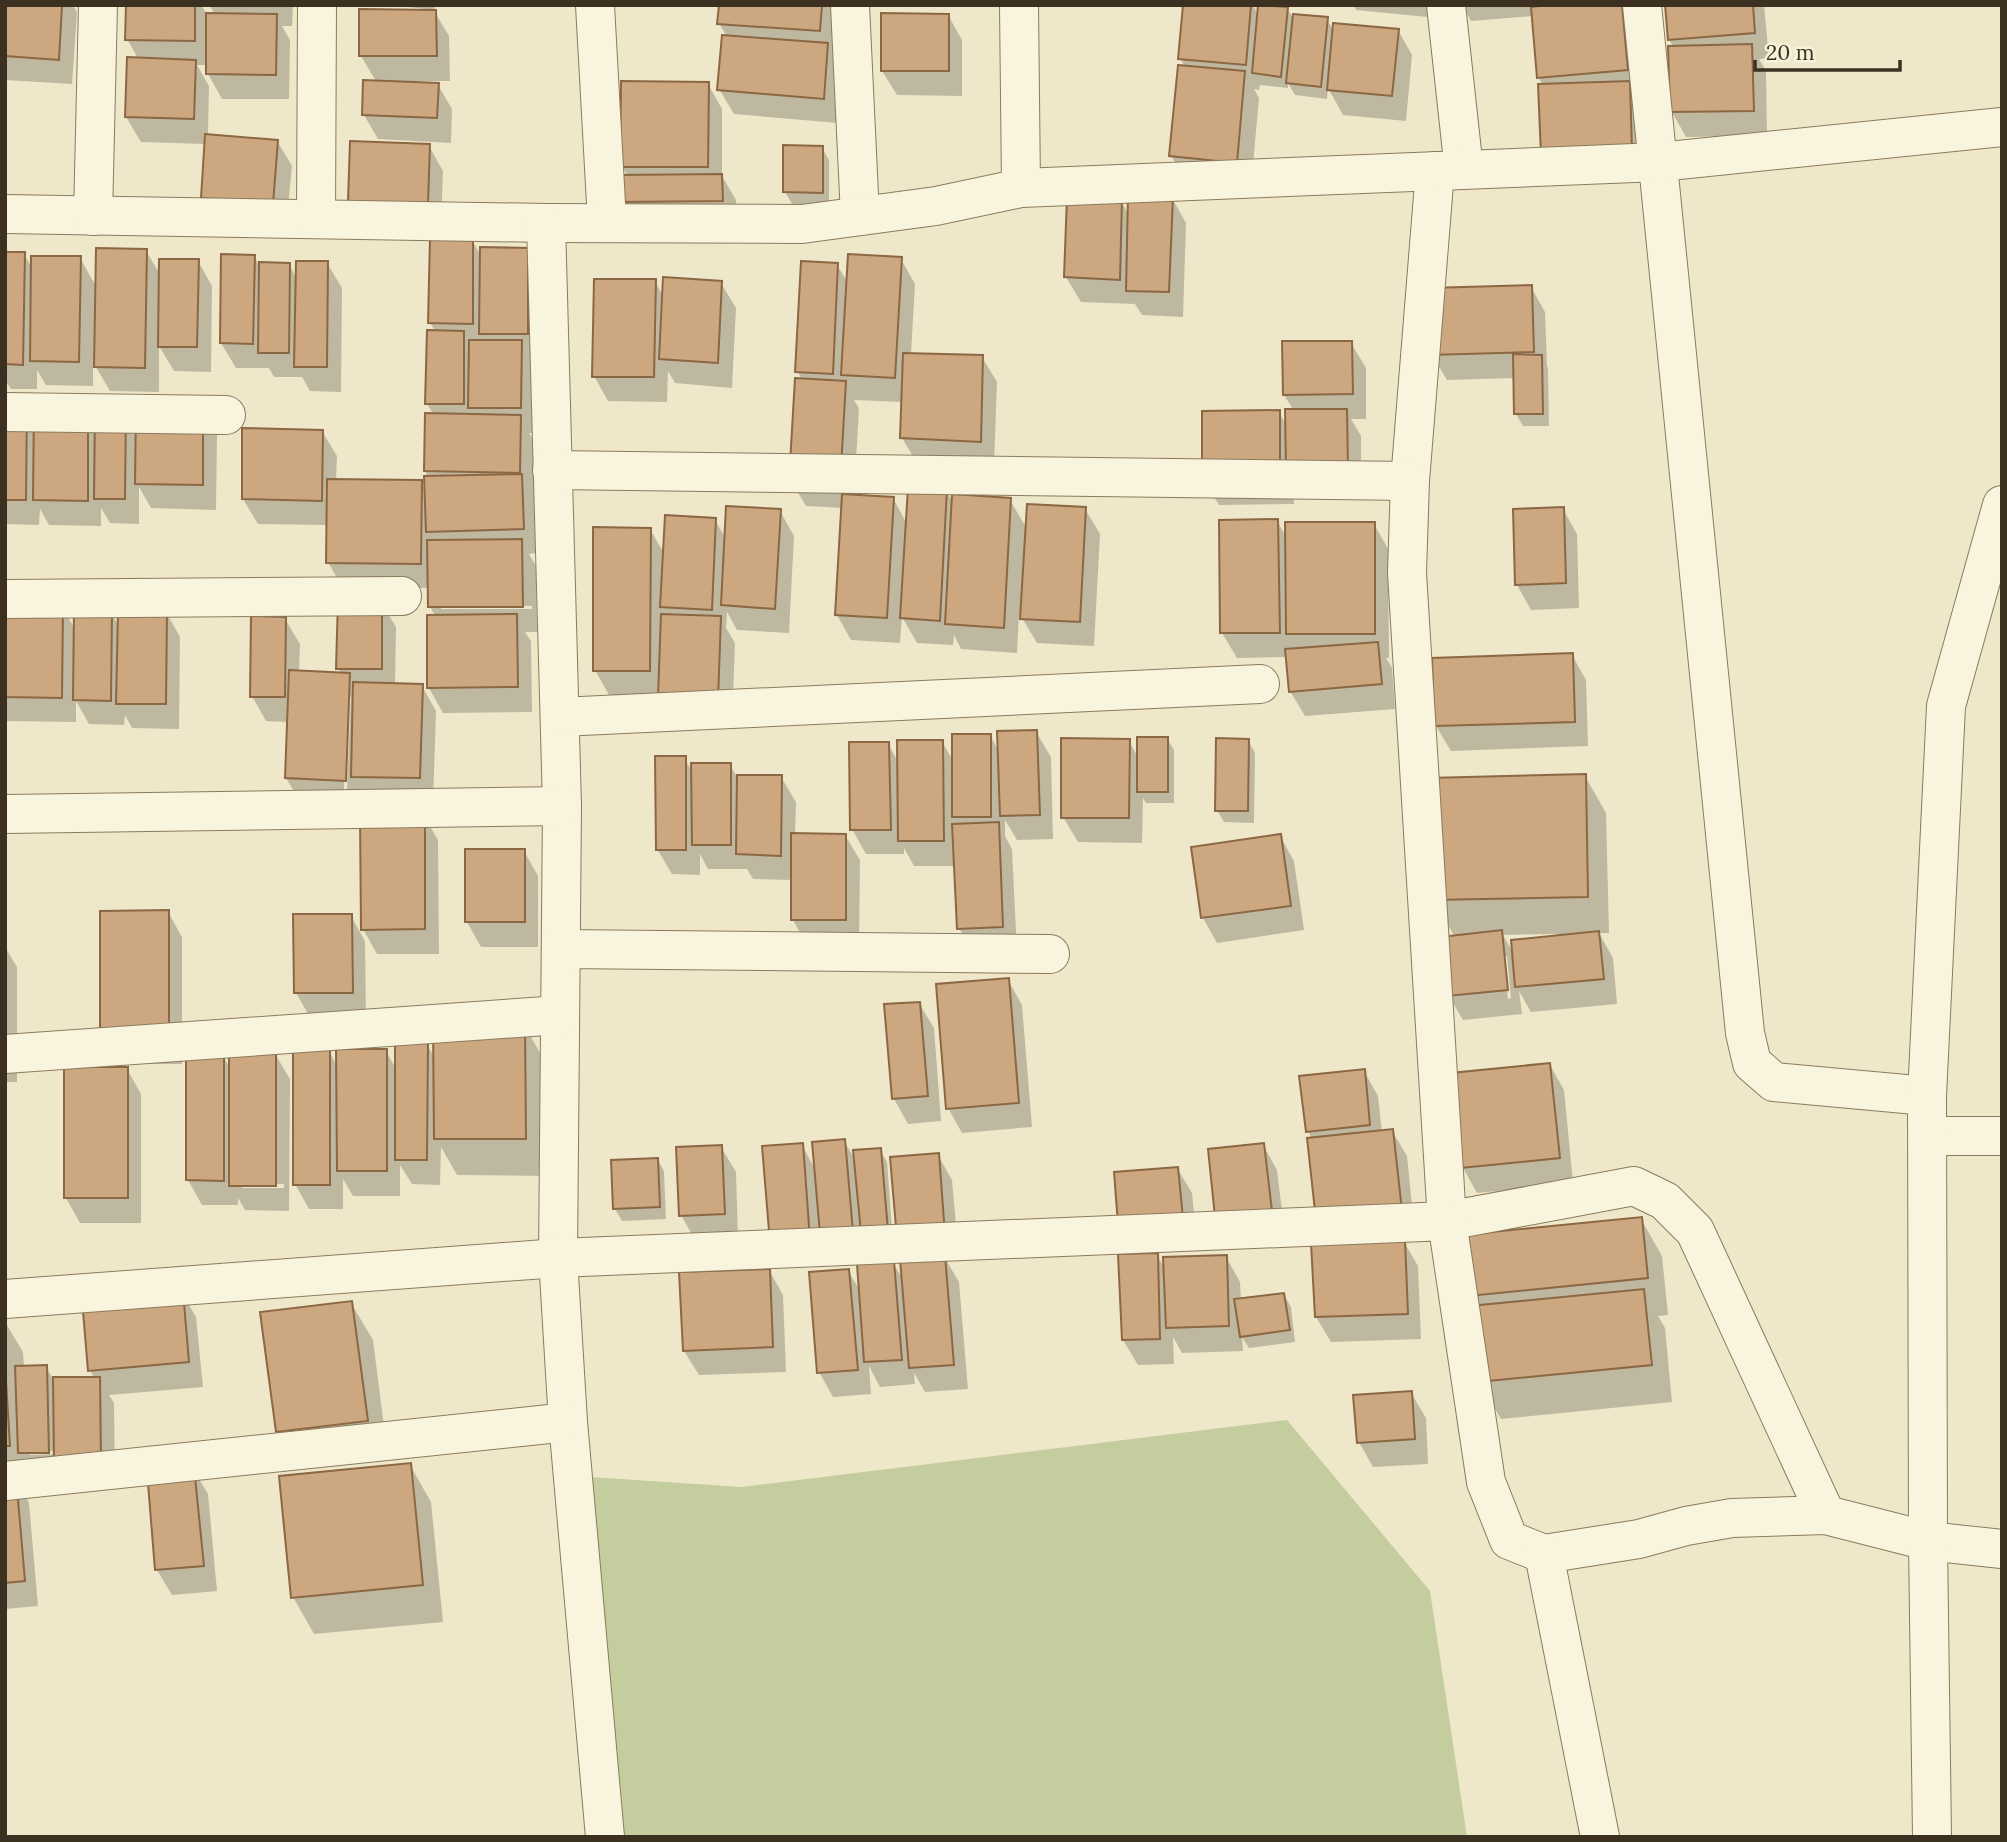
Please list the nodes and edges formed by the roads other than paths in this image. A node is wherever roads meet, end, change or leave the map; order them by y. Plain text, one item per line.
1 (98, 5) edge
2 (317, 5) edge
3 (595, 5) edge
4 (850, 5) edge
5 (1019, 5) edge
6 (1446, 5) edge
7 (1642, 5) edge
8 (2002, 127) edge
9 (1659, 162) junction
10 (1450, 171) junction
11 (1021, 188) junction
12 (5, 214) edge
13 (93, 216) junction
14 (860, 216) junction
15 (316, 219) junction
16 (607, 222) junction
17 (546, 223) junction
18 (5, 412) edge
19 (226, 415) dead end
20 (552, 470) junction
21 (1410, 481) junction
22 (2002, 505) edge
23 (402, 596) dead end
24 (5, 599) edge
25 (1260, 684) dead end
26 (560, 717) junction
27 (562, 806) junction
28 (5, 814) edge
29 (561, 949) junction
30 (1050, 954) dead end
31 (560, 1015) junction
32 (5, 1054) edge
33 (1927, 1096) junction
34 (1928, 1136) junction
35 (2002, 1136) edge
36 (1447, 1221) junction
37 (558, 1258) junction
38 (5, 1299) edge
39 (568, 1422) junction
40 (5, 1481) edge
41 (1826, 1515) junction
42 (1928, 1541) junction
43 (2002, 1549) edge
44 (1544, 1554) junction
45 (606, 1837) edge
46 (1600, 1837) edge
47 (1932, 1837) edge

1 - 13 street
2 - 15 street
3 - 16 street
4 - 14 street
5 - 11 street
6 - 10 street
7 - 9 street
8 - 9 street
9 - 10 street
9 - 33 street
10 - 11 street
10 - 21 street
11 - 14 street
12 - 13 street
13 - 15 street
14 - 16 street
15 - 17 street
16 - 17 street
17 - 20 street
18 - 19 street
20 - 21 street
20 - 26 street
21 - 36 street
22 - 33 street
23 - 24 street
25 - 26 street
26 - 27 street
27 - 28 street
27 - 29 street
29 - 30 street
29 - 31 street
31 - 32 street
31 - 37 street
33 - 34 street
34 - 35 street
34 - 42 street
36 - 37 street
36 - 41 street
36 - 44 street
37 - 38 street
37 - 39 street
39 - 40 street
39 - 45 street
41 - 42 street
41 - 44 street
42 - 43 street
42 - 47 street
44 - 46 street

